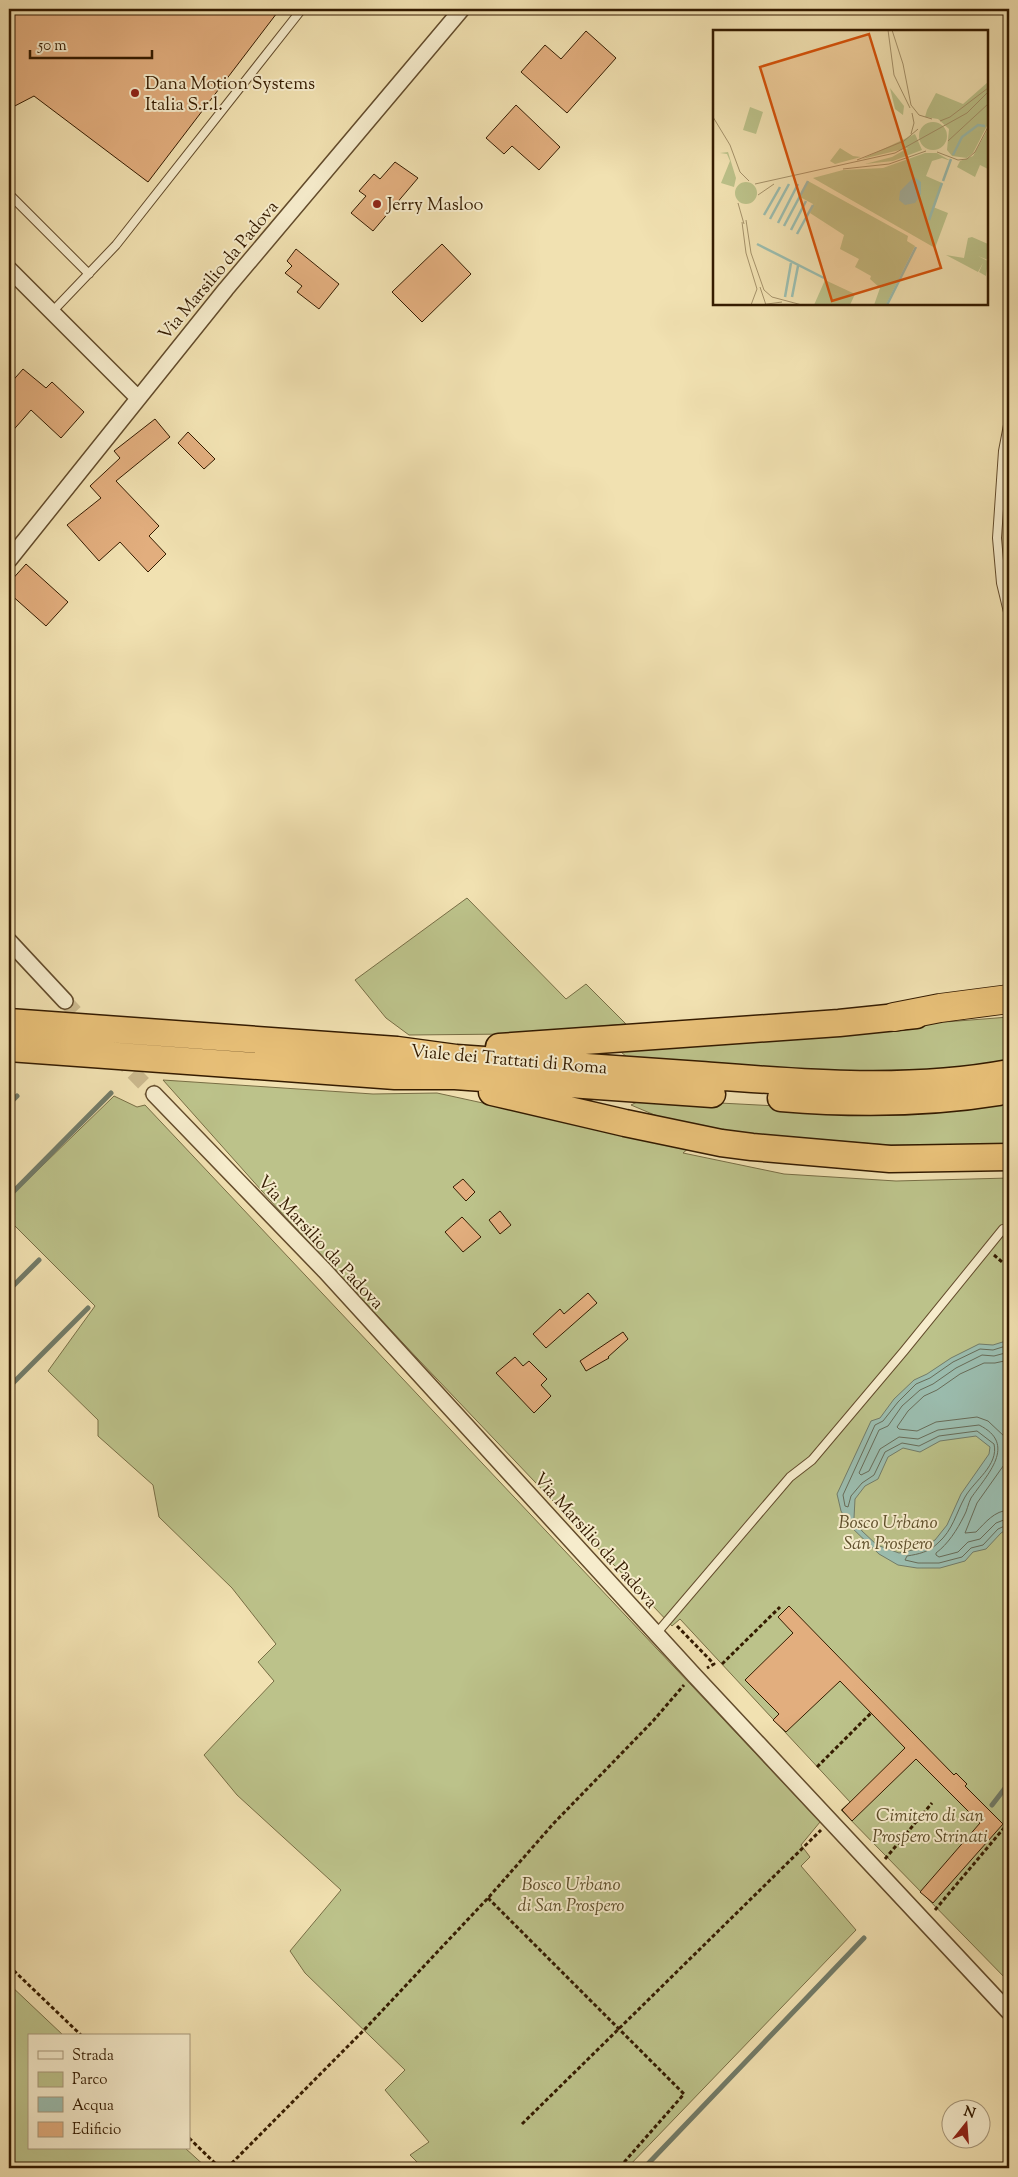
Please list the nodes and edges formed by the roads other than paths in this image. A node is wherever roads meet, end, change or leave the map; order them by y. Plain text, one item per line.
1 (302, 9) edge
2 (462, 9) edge
3 (9, 194) edge
4 (9, 269) edge
5 (89, 274) junction
6 (52, 312) junction
7 (138, 398) junction
8 (1009, 420) edge
9 (1009, 427) edge
10 (1002, 468) junction
11 (1009, 477) edge
12 (9, 560) edge
13 (1009, 616) edge
14 (9, 942) edge
15 (1009, 999) edge
16 (64, 1001) tunnel mouth
17 (1009, 1009) edge
18 (894, 1017) junction
19 (9, 1022) edge
20 (9, 1048) edge
21 (397, 1050) junction
22 (1009, 1073) edge
23 (395, 1076) junction
24 (1009, 1091) edge
25 (154, 1094) tunnel mouth
26 (1009, 1157) edge
27 (1003, 1229) dead end
28 (656, 1634) junction
29 (1009, 2012) edge

1 - 5 lane
2 - 7 street, Via Marsilio da Padova
3 - 5 lane
4 - 6 street
5 - 6 lane
6 - 7 street
7 - 12 street, Via Marsilio da Padova
8 - 9 lane
9 - 10 lane
10 - 11 lane
10 - 13 lane
14 - 16 street
15 - 18 highway
17 - 18 highway
18 - 21 highway
19 - 21 highway, Viale dei Trattati di Roma
20 - 23 highway, Viale dei Trattati di Roma
21 - 22 highway, Viale dei Trattati di Roma
23 - 24 highway, Viale dei Trattati di Roma
23 - 26 highway
25 - 28 street, Via Marsilio da Padova
27 - 28 lane
28 - 29 street, Via Marsilio da Padova

